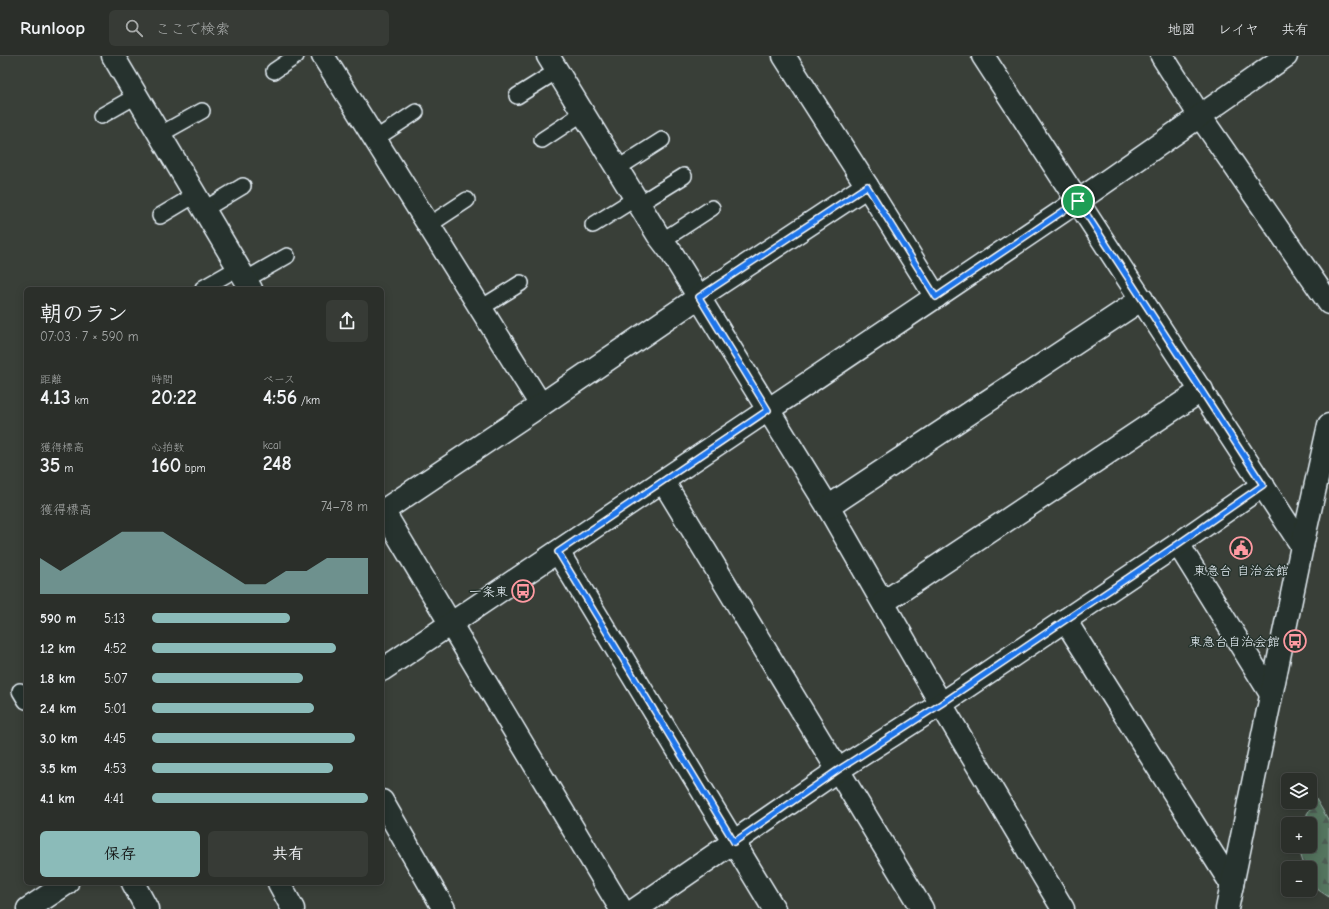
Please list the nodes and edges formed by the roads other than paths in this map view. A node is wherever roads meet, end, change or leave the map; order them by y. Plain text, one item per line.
1 (113, 56) edge
2 (296, 56) edge
3 (324, 56) edge
4 (784, 56) edge
5 (983, 56) edge
6 (1162, 56) edge
7 (1286, 56) edge
8 (552, 64) edge
9 (274, 71) dead end
10 (136, 96) junction
11 (517, 96) dead end
12 (202, 110) dead end
13 (416, 112) dead end
14 (583, 113) junction
15 (101, 116) dead end
16 (1200, 116) junction
17 (159, 135) junction
18 (375, 139) junction
19 (542, 140) dead end
20 (662, 140) dead end
21 (618, 168) junction
22 (684, 176) dead end
23 (243, 186) dead end
24 (867, 186) junction
25 (467, 200) dead end
26 (638, 201) junction
27 (1078, 201) junction
28 (199, 202) junction
29 (712, 208) dead end
30 (160, 216) dead end
31 (429, 225) junction
32 (594, 226) dead end
33 (663, 240) junction
34 (287, 256) dead end
35 (245, 279) edge
36 (521, 283) dead end
37 (208, 287) edge
38 (699, 297) junction
39 (936, 297) junction
40 (1142, 299) junction
41 (1329, 303) edge
42 (481, 308) junction
43 (1202, 390) junction
44 (541, 405) junction
45 (768, 410) junction
46 (1329, 425) edge
47 (663, 481) junction
48 (1263, 485) junction
49 (828, 507) junction
50 (384, 509) edge
51 (384, 512) edge
52 (1178, 544) junction
53 (1302, 546) junction
54 (558, 552) junction
55 (884, 602) junction
56 (1065, 620) junction
57 (451, 624) junction
58 (384, 669) edge
59 (1272, 694) junction
60 (941, 704) junction
61 (838, 770) junction
62 (384, 804) edge
63 (734, 842) junction
64 (64, 885) edge
65 (134, 885) edge
66 (280, 885) edge
67 (1232, 885) junction
68 (28, 909) edge
69 (147, 909) edge
70 (293, 909) edge
71 (444, 909) edge
72 (621, 909) edge
73 (636, 909) edge
74 (774, 909) edge
75 (922, 909) edge
76 (1063, 909) edge
77 (1227, 909) edge

1 - 10 street
2 - 9 lane
3 - 18 street
4 - 24 street
5 - 27 street
6 - 16 street
7 - 16 street
8 - 11 lane
8 - 14 street
10 - 15 lane
10 - 17 street
12 - 17 lane
13 - 18 lane
14 - 19 lane
14 - 21 street
16 - 27 street
16 - 41 street
17 - 28 street
18 - 31 street
20 - 21 lane
21 - 26 street
22 - 26 lane
23 - 28 lane
24 - 38 street
24 - 39 street
25 - 31 lane
26 - 32 lane
26 - 33 street
27 - 39 street
27 - 40 street
28 - 30 lane
28 - 35 street
29 - 33 lane
31 - 42 street
33 - 38 street
34 - 35 lane
35 - 37 lane
36 - 42 lane
38 - 44 street
38 - 45 street
39 - 45 street
40 - 43 street
40 - 49 street
42 - 44 street
43 - 48 street
43 - 55 street
44 - 50 street
45 - 47 street
45 - 49 street
46 - 53 street
47 - 54 street
47 - 61 street
48 - 52 street
48 - 53 street
49 - 55 street
51 - 57 street
52 - 56 street
52 - 59 street
53 - 59 street
54 - 57 street
54 - 63 street
55 - 60 street
56 - 60 street
56 - 67 street
57 - 58 street
57 - 72 street
59 - 67 street
60 - 61 street
60 - 76 street
61 - 63 street
61 - 75 street
62 - 71 street
63 - 73 street
63 - 74 street
64 - 68 street
65 - 69 street
66 - 70 street
67 - 77 street

